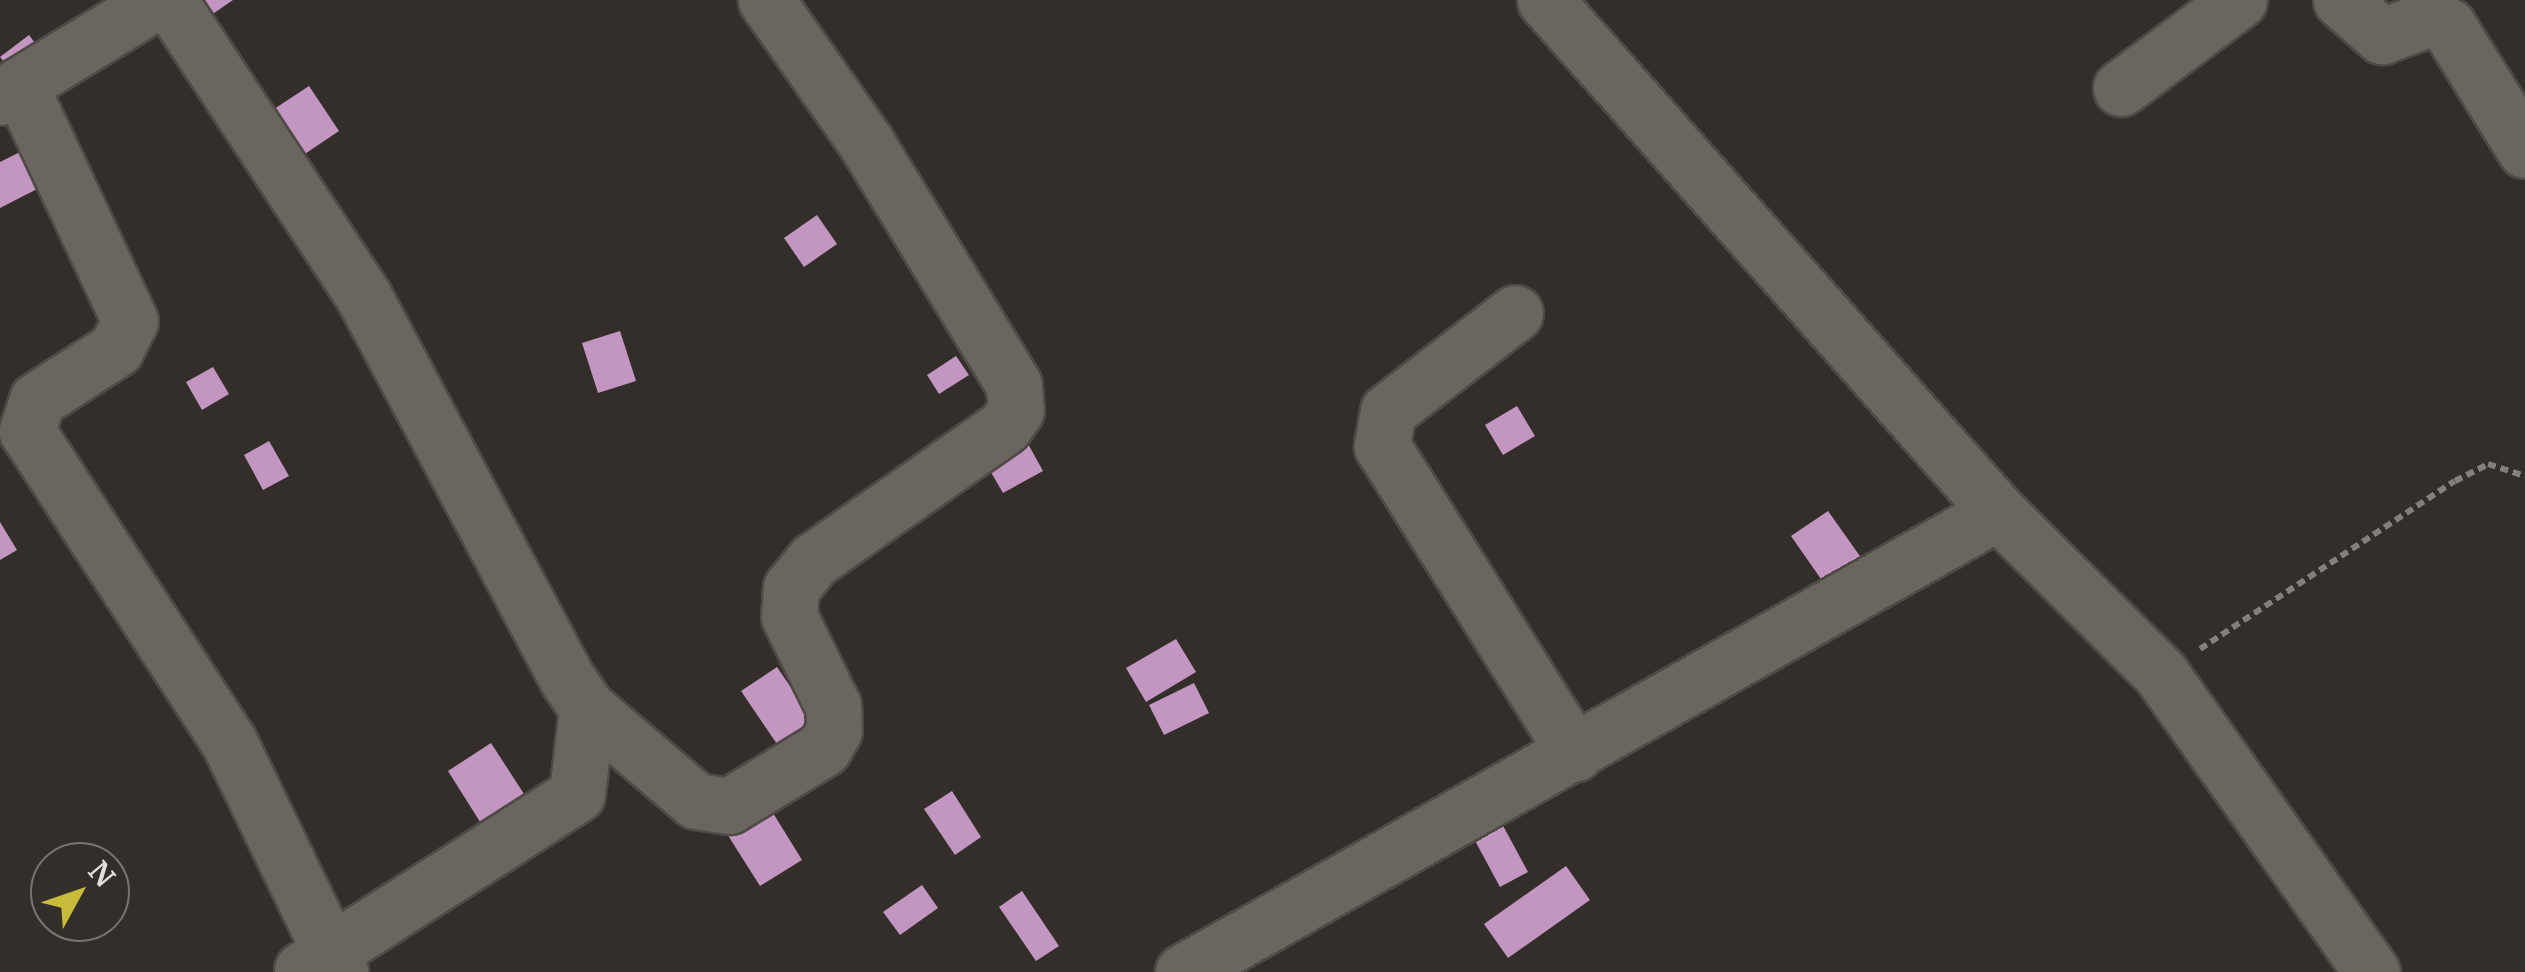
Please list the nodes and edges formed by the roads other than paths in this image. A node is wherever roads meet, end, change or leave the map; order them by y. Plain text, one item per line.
1 (158, 0) edge
2 (169, 0) edge
3 (766, 0) edge
4 (1546, 0) edge
5 (2239, 0) edge
6 (2341, 0) edge
7 (2120, 88) dead end
8 (10, 92) edge
9 (2525, 150) edge
10 (1515, 314) dead end
11 (13, 403) edge
12 (1998, 512) junction
13 (587, 708) junction
14 (1575, 754) junction
15 (324, 965) edge
16 (1183, 972) edge
17 (2372, 972) edge

1 - 8 street
2 - 13 street
3 - 13 street
4 - 12 street
5 - 7 street
6 - 9 street
8 - 11 street
10 - 14 street
11 - 15 street
12 - 14 street
12 - 17 street
13 - 15 street
14 - 16 street

